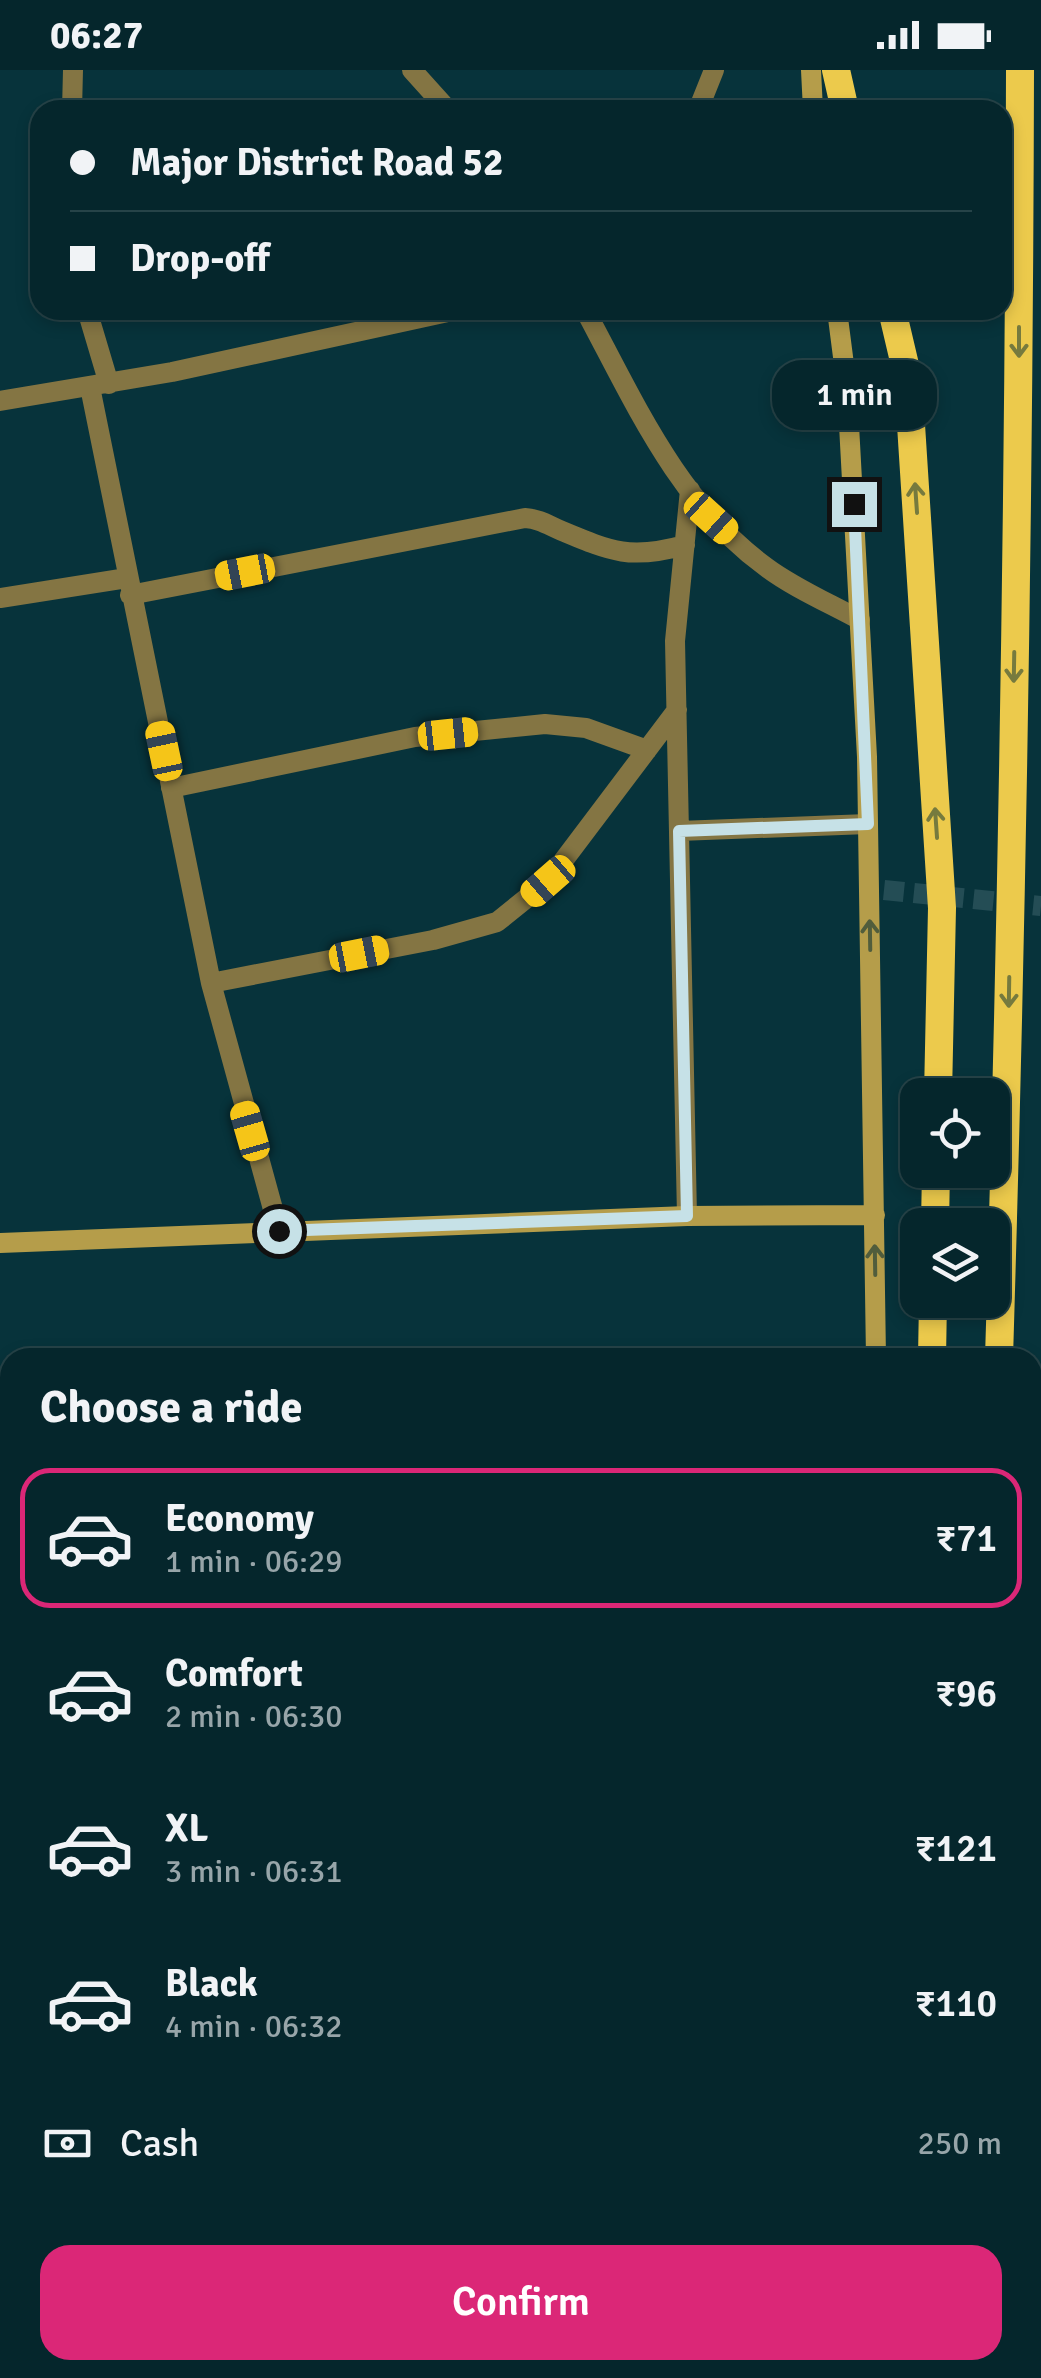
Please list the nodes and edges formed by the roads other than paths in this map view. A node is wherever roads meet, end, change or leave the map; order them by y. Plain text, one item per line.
1 (72, 70) edge
2 (412, 70) edge
3 (714, 70) edge
4 (811, 70) edge
5 (836, 70) edge
6 (1020, 70) edge
7 (72, 100) edge
8 (439, 100) edge
9 (702, 100) edge
10 (812, 100) edge
11 (844, 100) edge
12 (90, 320) edge
13 (409, 320) edge
14 (590, 320) edge
15 (838, 320) edge
16 (894, 320) edge
17 (100, 386) junction
18 (0, 401) edge
19 (690, 490) junction
20 (684, 545) junction
21 (129, 586) junction
22 (0, 598) edge
23 (860, 620) junction
24 (676, 710) junction
25 (647, 750) junction
26 (171, 788) junction
27 (868, 824) junction
28 (679, 831) junction
29 (212, 983) junction
30 (938, 1078) edge
31 (874, 1214) junction
32 (687, 1216) junction
33 (279, 1231) junction
34 (0, 1243) edge
35 (933, 1318) edge
36 (876, 1348) edge
37 (932, 1348) edge
38 (999, 1348) edge

1 - 7 street
2 - 8 street
3 - 9 street
4 - 10 main road
5 - 11 highway
6 -> 38 highway
12 - 17 street
13 - 17 street
14 - 19 street
15 - 23 main road
30 -> 16 highway
17 - 18 street
17 - 21 street
19 - 20 street
19 - 23 street
20 - 21 street
20 - 24 street
21 - 22 street
21 - 26 street
23 - 27 main road
24 - 25 street
24 - 28 street
25 - 26 street
25 - 29 street
26 - 29 street
27 - 28 street
31 -> 27 main road
28 - 32 street
29 - 33 street
31 - 32 main road
36 -> 31 main road
32 - 33 main road
33 - 34 main road
35 - 37 highway

